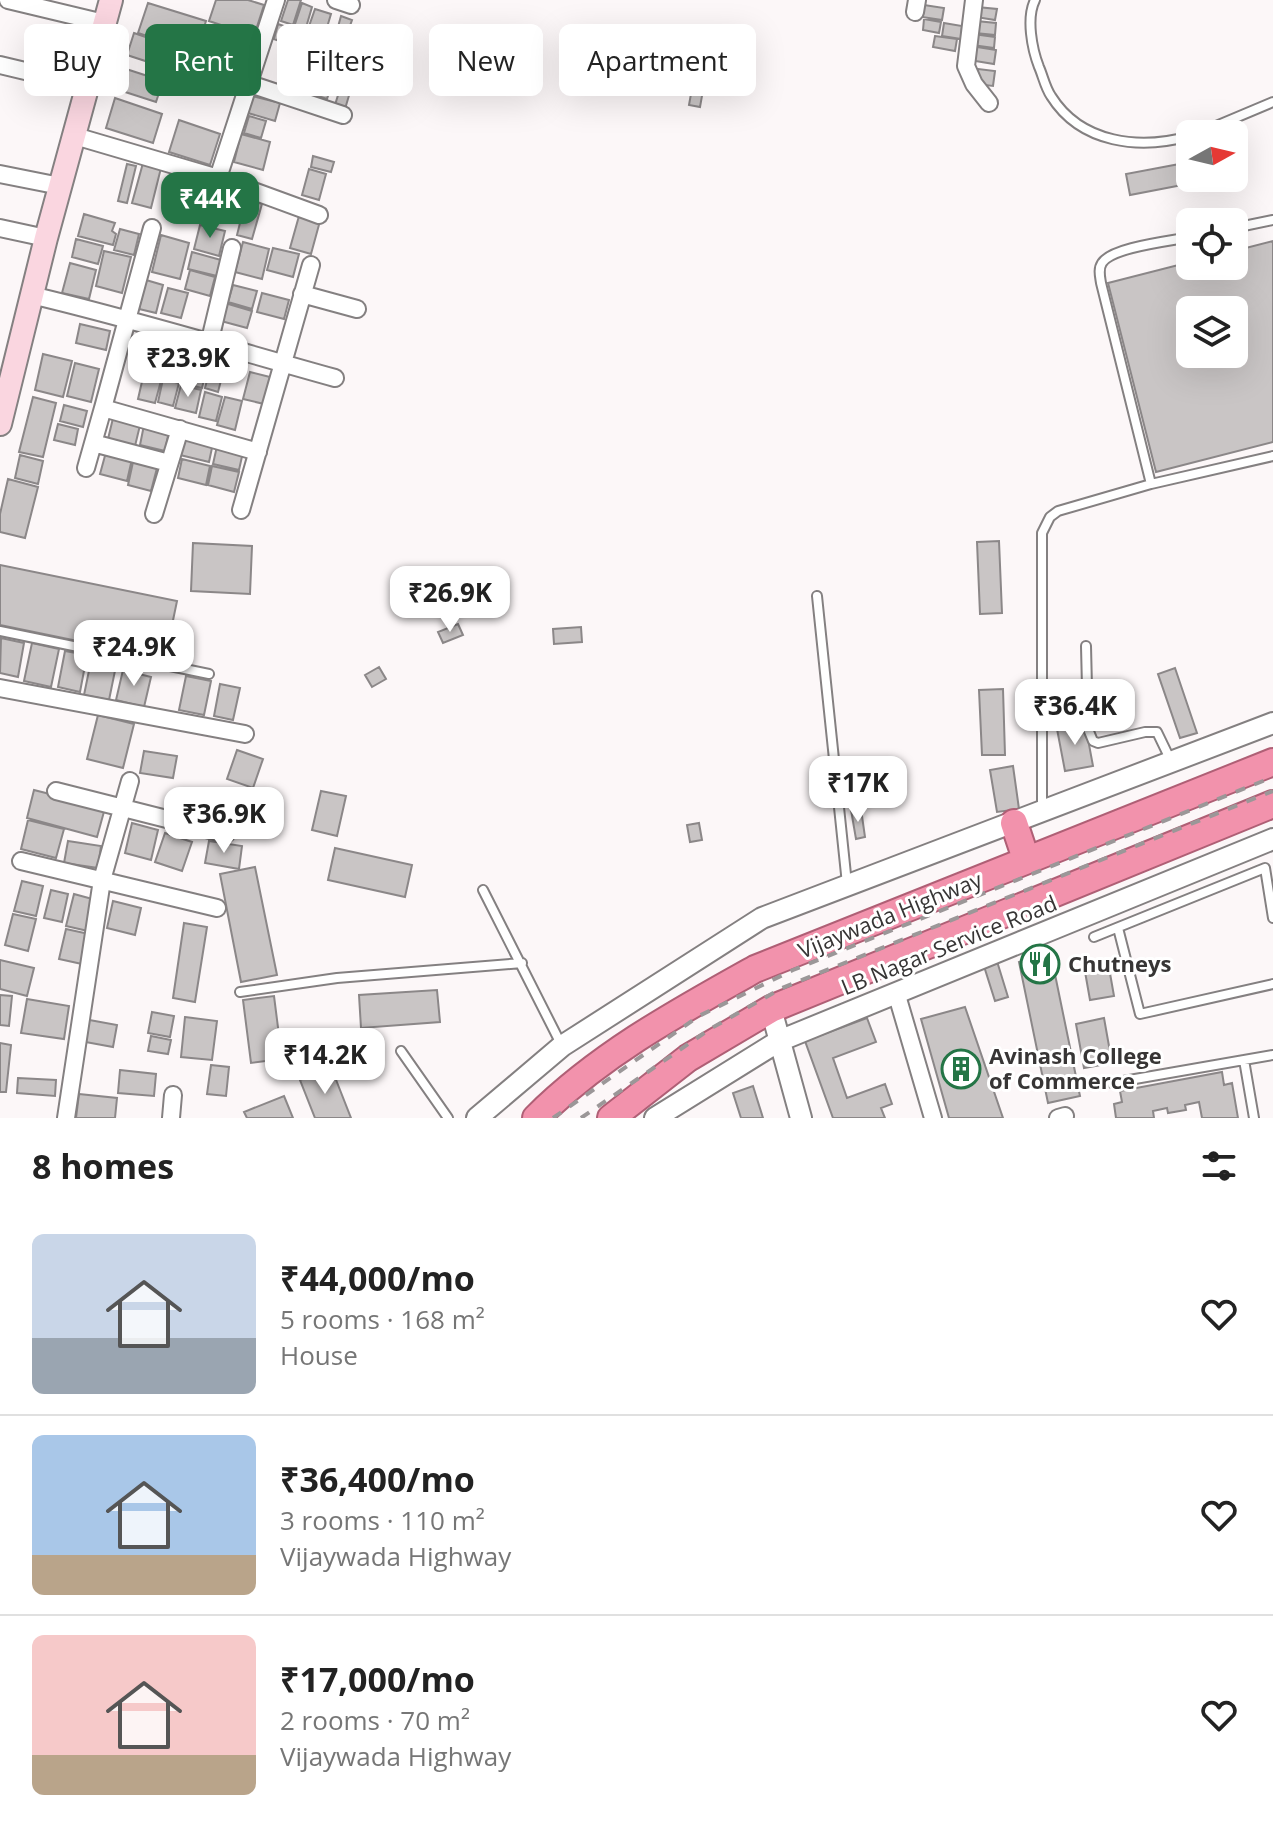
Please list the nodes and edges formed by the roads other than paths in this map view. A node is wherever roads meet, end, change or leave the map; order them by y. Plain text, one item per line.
1 (8, 0) edge
2 (111, 0) edge
3 (276, 0) edge
4 (974, 0) edge
5 (1035, 0) edge
6 (104, 23) joint
7 (261, 43) edge
8 (0, 65) edge
9 (24, 71) edge
10 (261, 88) edge
11 (85, 96) edge
12 (243, 96) edge
13 (1273, 102) edge
14 (989, 103) dead end
15 (343, 115) dead end
16 (1230, 120) edge
17 (75, 136) junction
18 (1176, 140) edge
19 (0, 174) edge
20 (218, 178) junction
21 (60, 186) junction
22 (319, 215) dead end
23 (1273, 220) edge
24 (1248, 225) edge
25 (0, 228) edge
26 (152, 228) dead end
27 (46, 238) junction
28 (1176, 240) edge
29 (232, 248) dead end
30 (311, 265) dead end
31 (302, 294) junction
32 (31, 295) junction
33 (357, 309) dead end
34 (128, 318) junction
35 (209, 344) junction
36 (281, 363) junction
37 (335, 378) dead end
38 (2, 406) edge
39 (103, 408) junction
40 (180, 429) junction
41 (93, 443) junction
42 (258, 452) junction
43 (1273, 456) edge
44 (169, 463) junction
45 (86, 468) dead end
46 (1151, 484) junction
47 (241, 510) dead end
48 (154, 514) dead end
49 (817, 596) dead end
50 (0, 631) edge
51 (1086, 646) dead end
52 (209, 674) dead end
53 (0, 688) edge
54 (1273, 723) edge
55 (245, 734) dead end
56 (1171, 761) junction
57 (1273, 762) edge
58 (130, 781) dead end
59 (56, 791) dead end
60 (1273, 804) edge
61 (123, 808) junction
62 (1042, 812) junction
63 (1014, 823) junction
64 (226, 834) dead end
65 (1072, 841) junction
66 (1266, 842) edge
67 (1026, 859) junction
68 (21, 861) dead end
69 (1265, 868) junction
70 (102, 880) junction
71 (1087, 881) junction
72 (847, 884) junction
73 (483, 890) dead end
74 (217, 908) dead end
75 (1273, 918) edge
76 (1118, 928) junction
77 (1094, 937) dead end
78 (522, 963) junction
79 (1273, 984) edge
80 (240, 992) dead end
81 (896, 992) junction
82 (771, 1009) junction
83 (779, 1041) junction
84 (562, 1046) junction
85 (401, 1051) dead end
86 (1273, 1055) edge
87 (1244, 1060) junction
88 (1112, 1083) dead end
89 (173, 1095) dead end
90 (66, 1118) edge
91 (171, 1118) edge
92 (448, 1118) edge
93 (477, 1118) edge
94 (536, 1118) edge
95 (611, 1118) edge
96 (655, 1118) edge
97 (801, 1118) edge
98 (933, 1118) edge
99 (1254, 1118) edge

1 - 6 street
2 - 6 main road
3 - 7 street
4 - 14 street
5 - 18 lane
8 - 9 street
10 - 15 street
11 - 17 main road
12 - 20 street
13 - 16 lane
17 - 20 street
17 - 21 main road
19 - 21 street
20 - 22 street
21 - 27 main road
23 - 24 lane
25 - 27 street
26 - 34 street
27 - 32 main road
28 - 46 lane
29 - 35 street
30 - 31 street
31 - 33 street
31 - 36 street
32 - 34 street
32 - 38 main road
34 - 35 street
34 - 39 street
35 - 36 street
36 - 37 street
36 - 42 street
39 - 40 street
39 - 41 street
40 - 42 street
40 - 44 street
41 - 44 street
41 - 45 street
42 - 47 street
43 - 46 lane
44 - 48 street
46 - 62 lane
49 - 72 lane
50 - 52 lane
51 - 56 lane
53 - 55 street
54 - 56 street
56 - 62 street
57 - 65 highway, Vijaywada Highway
58 - 61 street
59 - 61 street
60 - 71 highway, Vijaywada Highway
61 - 64 street
61 - 70 street
62 - 63 street
63 - 67 highway
63 - 72 street
65 - 67 highway, Vijaywada Highway
65 - 71 highway
66 - 69 lane
66 - 81 street, LB Nagar Service Road
67 - 94 highway, Vijaywada Highway
68 - 70 street
69 - 75 lane
69 - 76 lane
70 - 74 street
70 - 90 street
71 - 82 highway, Vijaywada Highway
72 - 84 street
73 - 78 lane
76 - 77 lane
76 - 79 lane
78 - 80 lane
78 - 84 lane
81 - 83 street, LB Nagar Service Road
81 - 98 street
82 - 83 street
82 - 95 highway, Vijaywada Highway
83 - 96 street, LB Nagar Service Road
83 - 97 street
84 - 93 street
85 - 92 lane
86 - 87 lane
87 - 88 lane
87 - 99 lane
89 - 91 street

